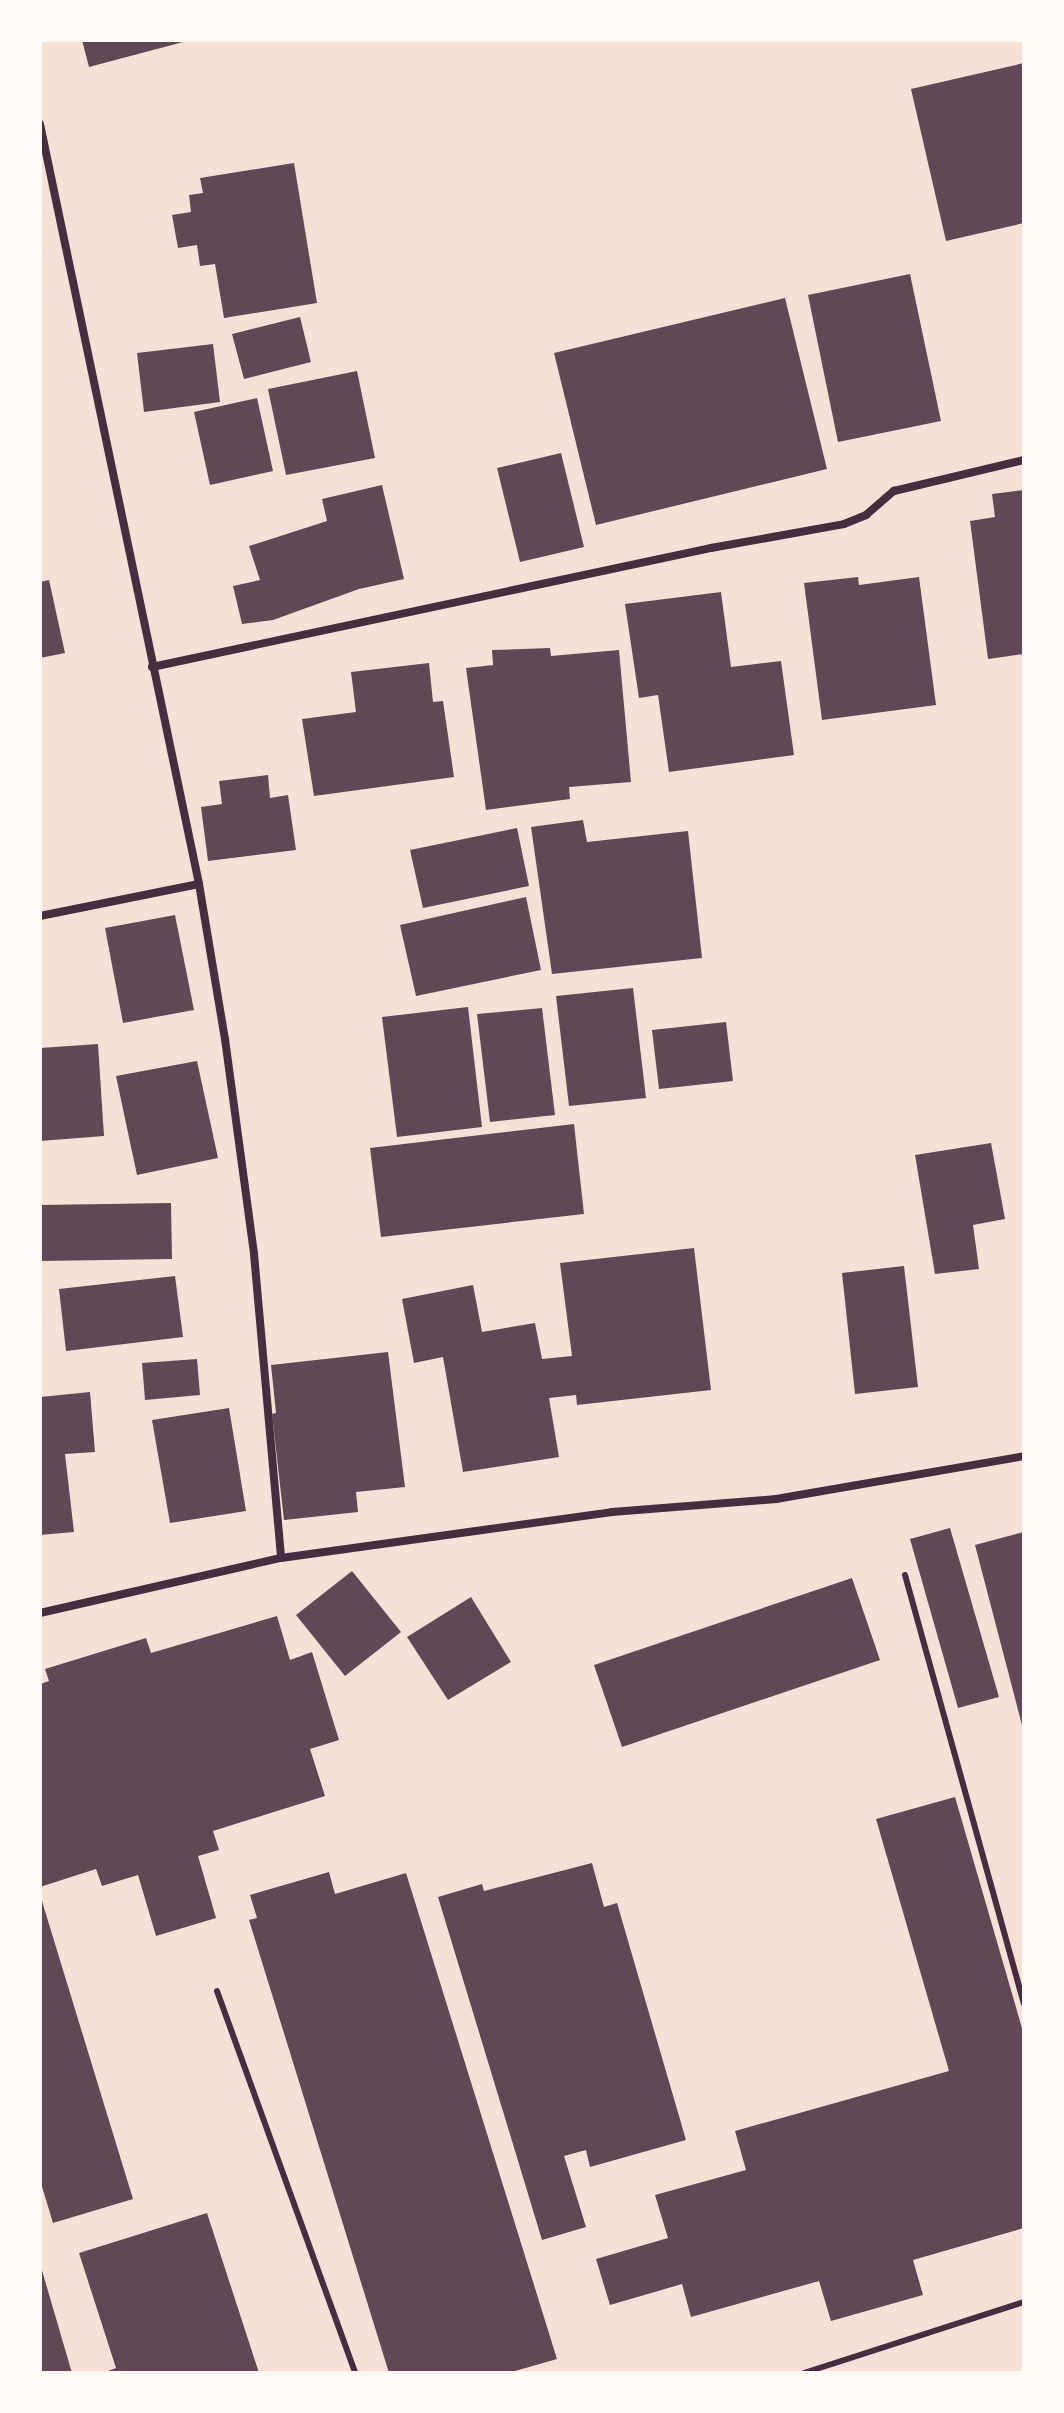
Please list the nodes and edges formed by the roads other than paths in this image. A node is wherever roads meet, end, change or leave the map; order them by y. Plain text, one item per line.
1 (40, 124) edge
2 (1024, 460) edge
3 (152, 667) junction
4 (199, 884) junction
5 (40, 916) edge
6 (1024, 1456) edge
7 (281, 1558) junction
8 (905, 1575) dead end
9 (40, 1613) edge
10 (217, 1991) dead end
11 (1024, 2004) edge
12 (1024, 2302) edge
13 (355, 2373) edge
14 (804, 2373) edge

1 - 3 street
2 - 3 street
3 - 4 street
4 - 5 street
4 - 7 street
6 - 7 street
7 - 9 street
8 - 11 lane
10 - 13 lane
12 - 14 lane

